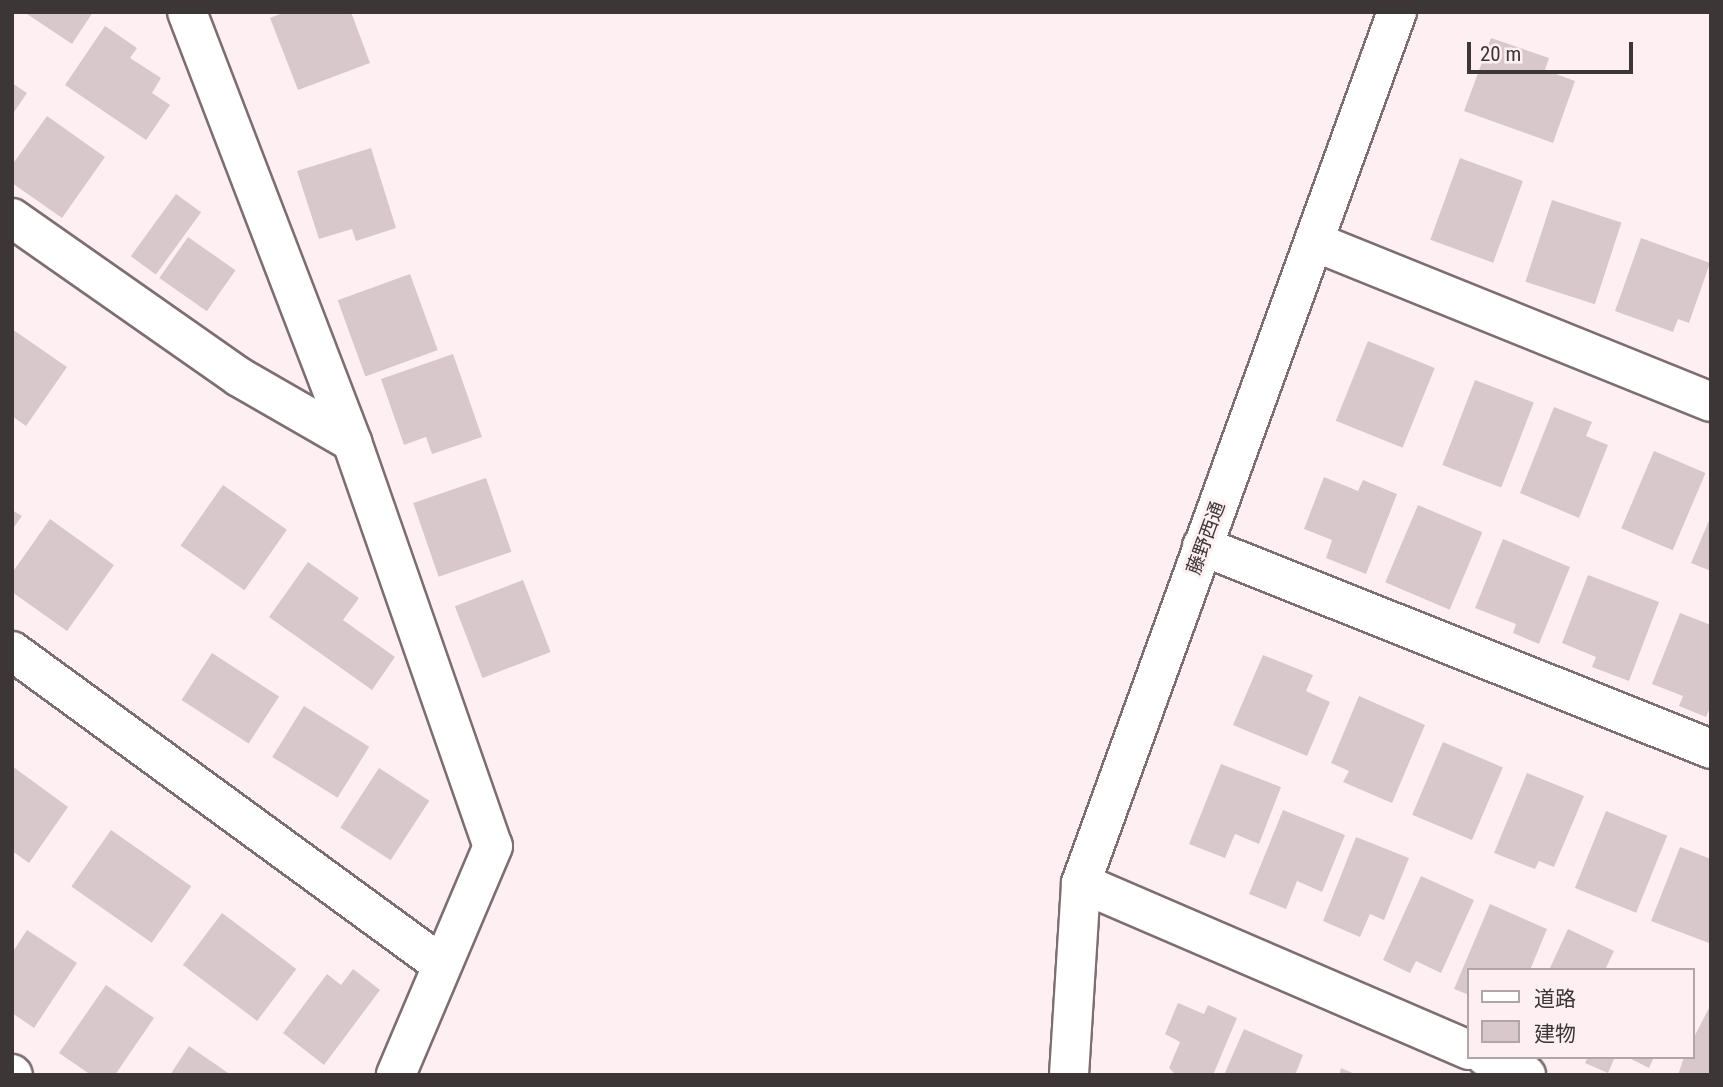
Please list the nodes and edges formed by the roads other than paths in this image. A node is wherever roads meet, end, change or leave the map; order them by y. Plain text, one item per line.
1 (187, 12) edge
2 (1397, 12) edge
3 (12, 218) edge
4 (1314, 242) junction
5 (1711, 402) edge
6 (352, 442) junction
7 (1202, 546) junction
8 (12, 651) edge
9 (1711, 749) edge
10 (1081, 883) junction
11 (442, 965) junction
12 (1468, 1050) edge
13 (1490, 1059) edge
14 (396, 1075) edge
15 (1069, 1075) edge
16 (1526, 1075) edge

1 - 6 street
2 - 4 street, 藤野西通
3 - 6 street
4 - 5 street
4 - 7 street, 藤野西通
6 - 11 street
7 - 9 street
7 - 10 street, 藤野西通
8 - 11 street
10 - 12 street
10 - 15 street, 藤野西通
11 - 14 street
13 - 16 street

